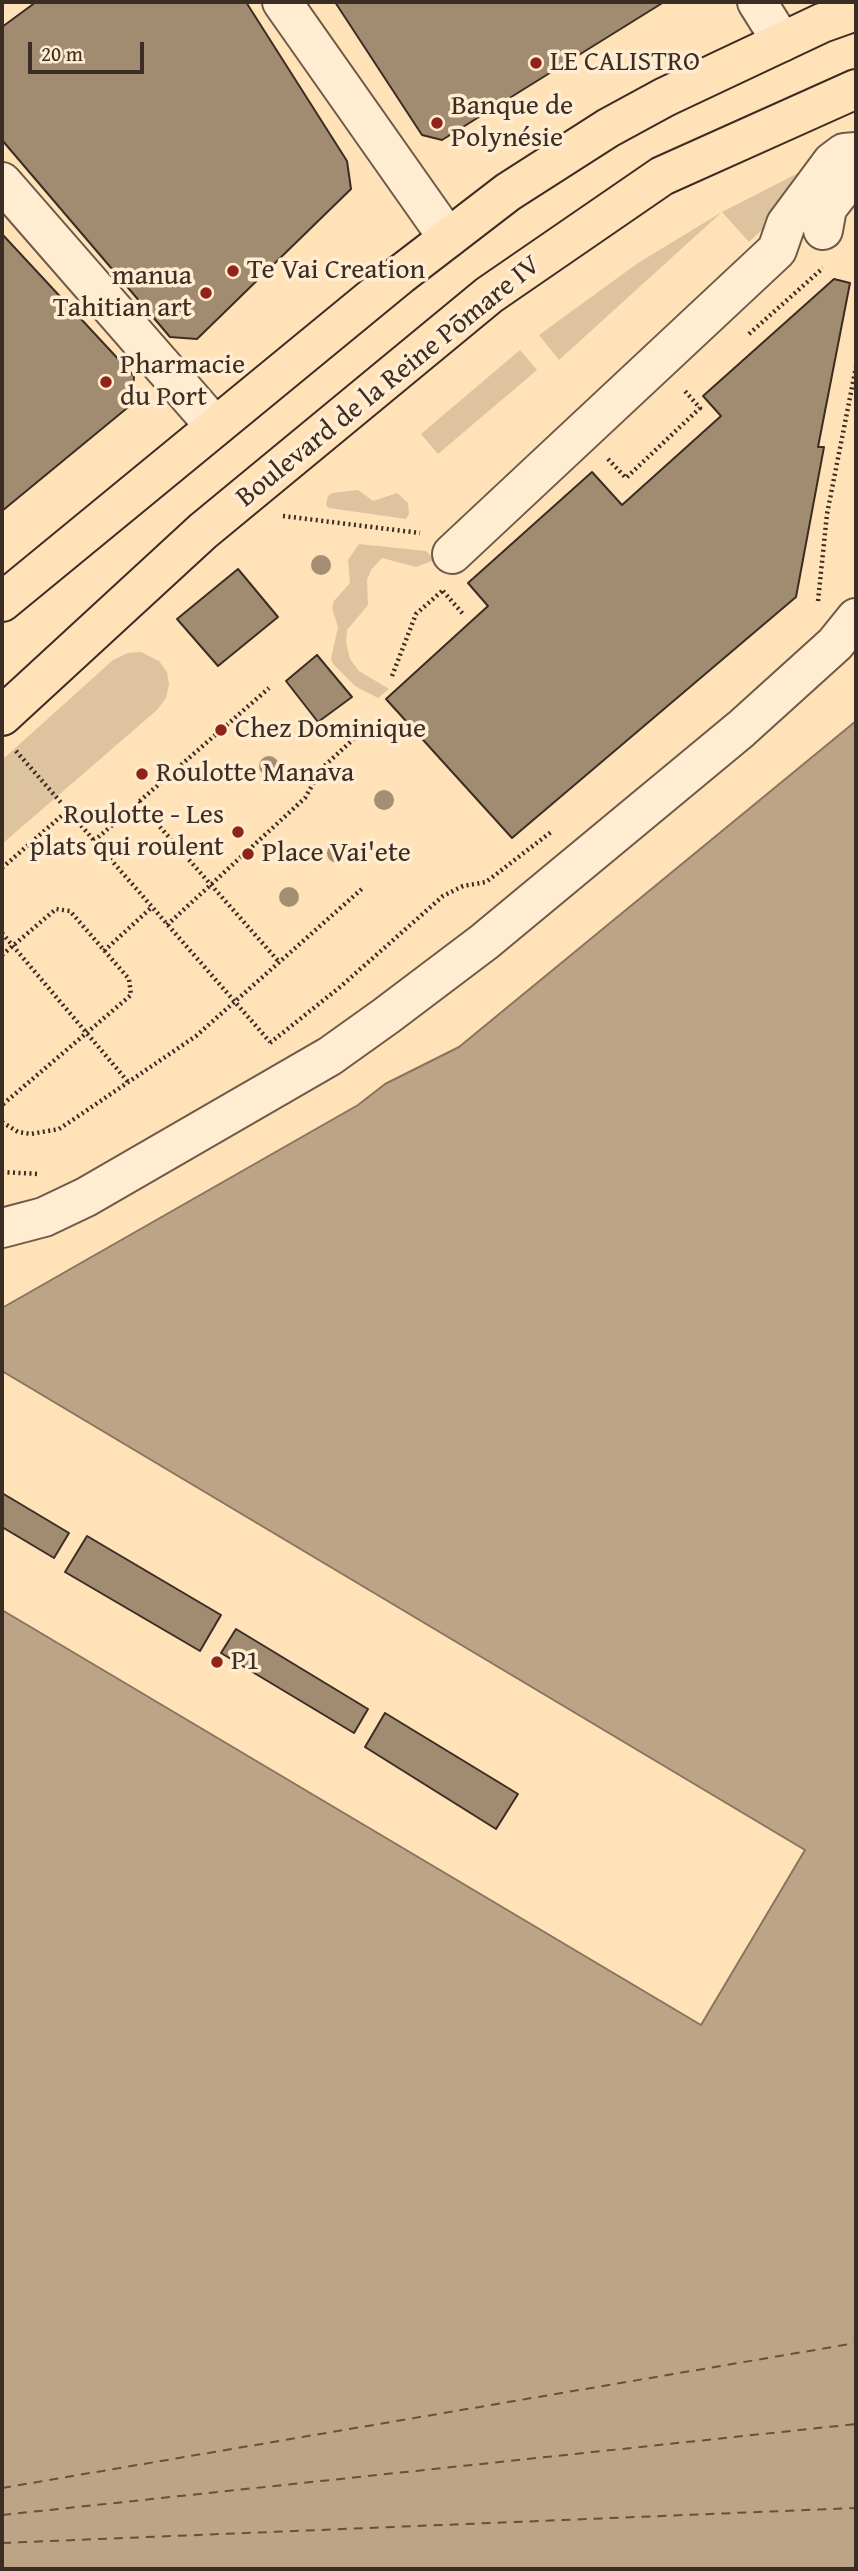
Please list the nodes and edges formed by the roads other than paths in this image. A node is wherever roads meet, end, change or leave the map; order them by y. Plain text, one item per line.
1 (282, 2) edge
2 (757, 2) edge
3 (856, 11) edge
4 (782, 41) junction
5 (856, 89) edge
6 (856, 152) edge
7 (856, 172) edge
8 (2, 182) edge
9 (823, 230) dead end
10 (448, 237) junction
11 (214, 425) junction
12 (452, 554) road end
13 (2, 602) edge
14 (856, 618) edge
15 (8, 732) edge
16 (2, 1227) edge

1 - 10 street
2 - 4 street
3 - 4 main road
4 - 10 main road
5 - 15 main road, Boulevard de la Reine Pōmare IV
6 - 12 street
7 - 9 street
8 - 11 street
10 - 11 main road
11 - 13 main road
14 - 16 street

